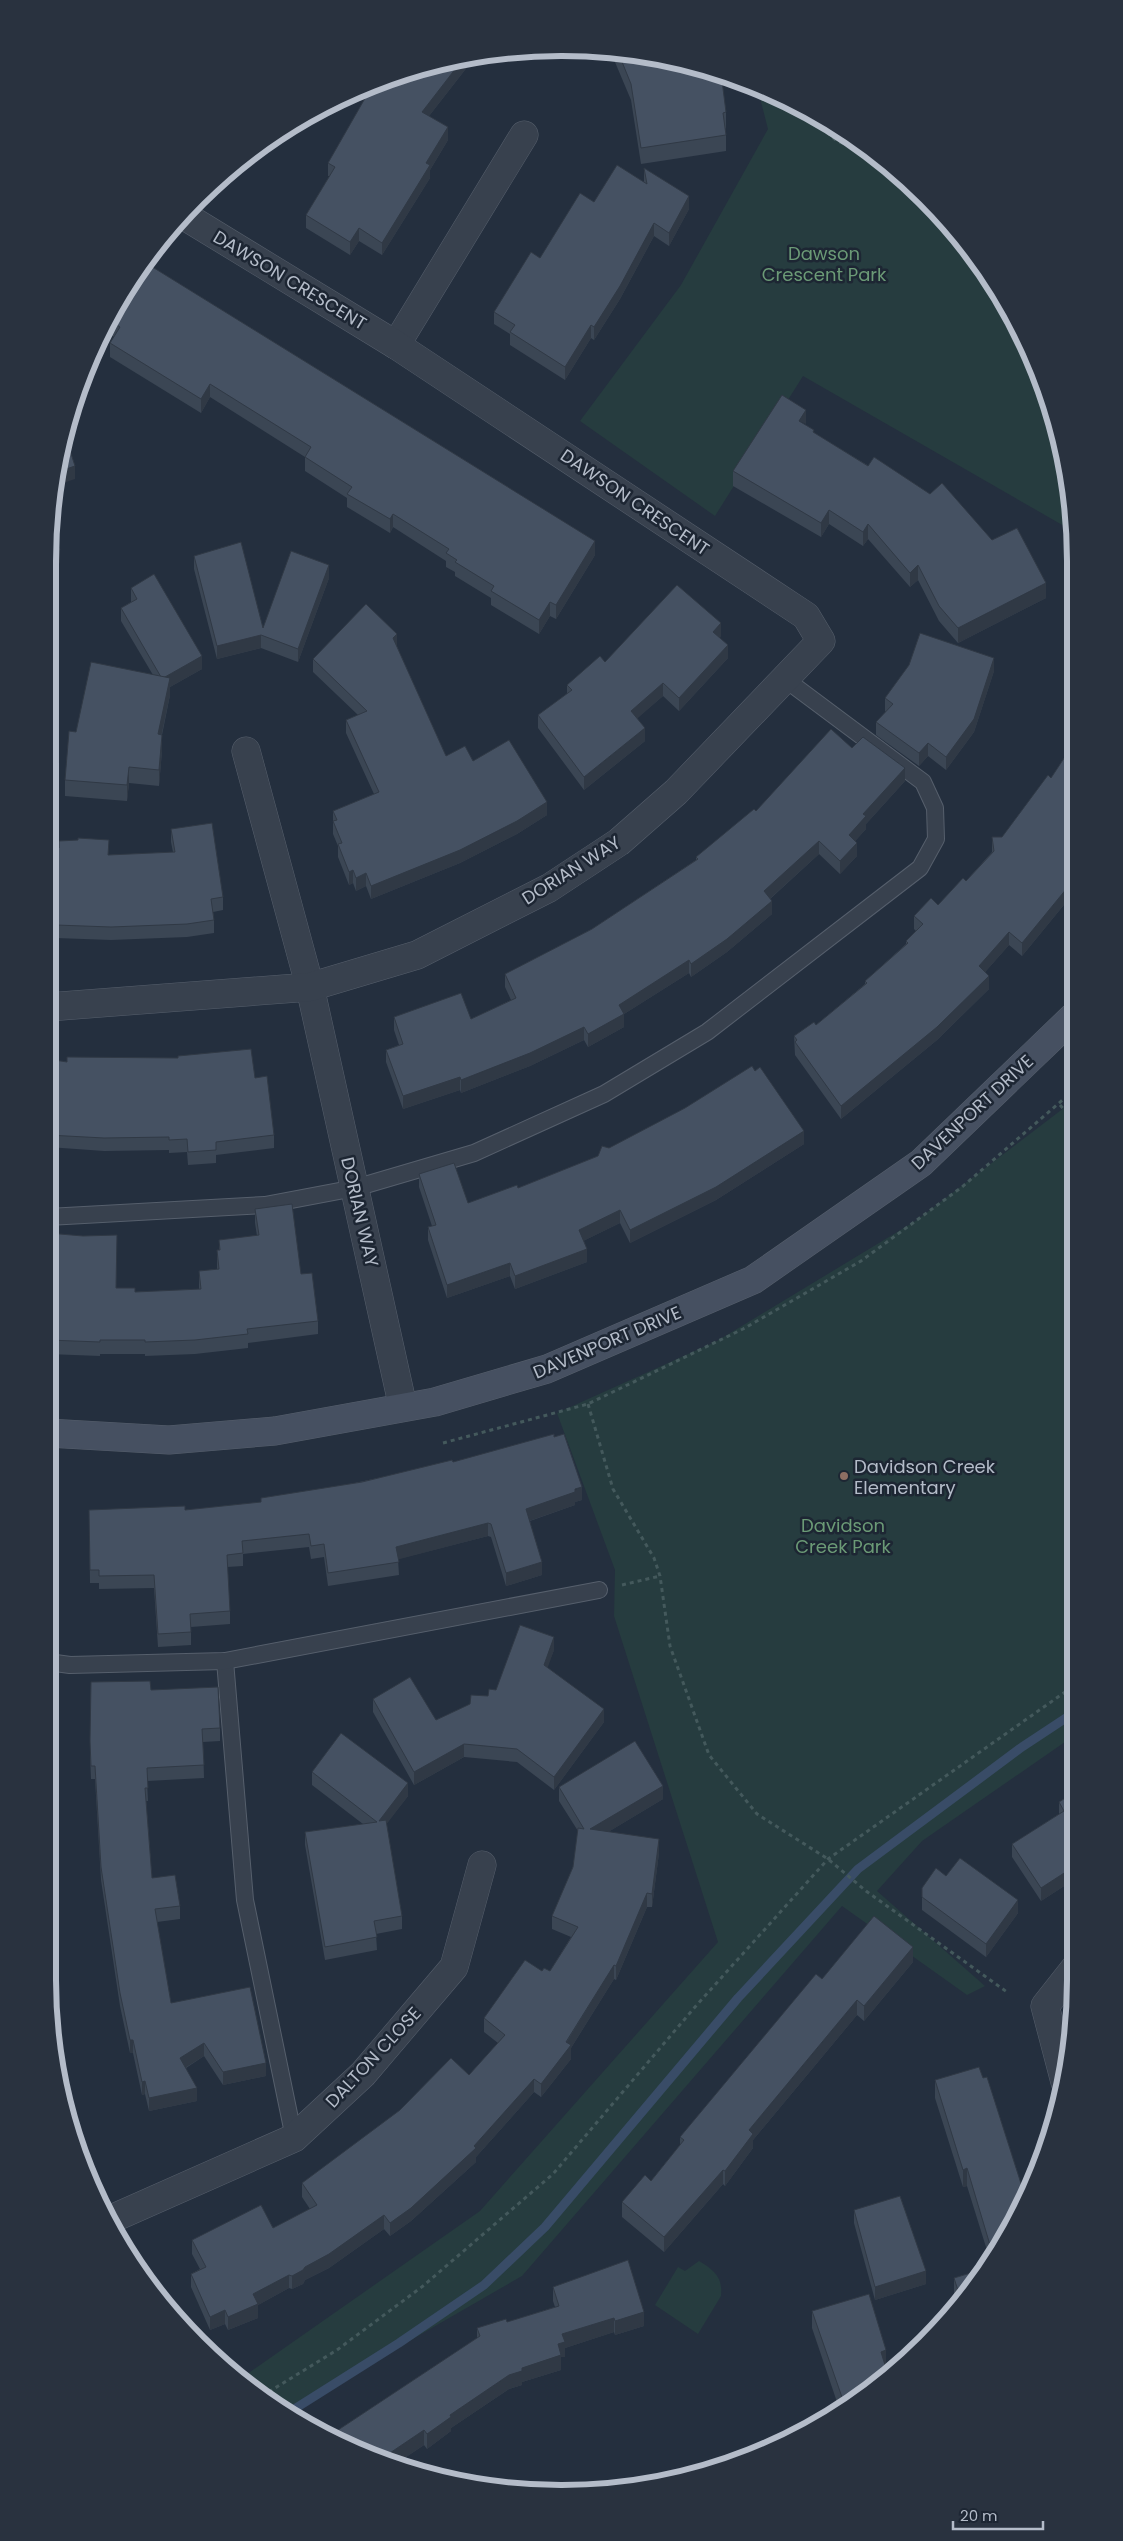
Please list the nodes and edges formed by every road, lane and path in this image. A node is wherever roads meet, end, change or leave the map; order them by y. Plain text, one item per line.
1 (823, 130) edge
2 (524, 135) dead end
3 (848, 145) edge
4 (190, 219) edge
5 (396, 344) junction
6 (785, 679) junction
7 (246, 751) dead end
8 (310, 988) junction
9 (56, 1006) edge
10 (1067, 1023) edge
11 (1067, 1097) edge
12 (1060, 1104) junction
13 (1067, 1112) edge
14 (355, 1188) junction
15 (56, 1217) edge
16 (588, 1404) junction
17 (403, 1407) junction
18 (56, 1433) edge
19 (443, 1443) dead end
20 (660, 1576) junction
21 (599, 1590) joint
22 (225, 1661) junction
23 (56, 1663) edge
24 (1067, 1691) edge
25 (828, 1859) junction
26 (482, 1865) dead end
27 (1067, 1979) edge
28 (1007, 1992) dead end
29 (1059, 2062) edge
30 (294, 2138) junction
31 (116, 2217) edge
32 (269, 2391) edge

1 - 3 path
2 - 5 street
4 - 5 street, DAWSON CRESCENT
5 - 6 street, DAWSON CRESCENT
6 - 8 street, DORIAN WAY
6 - 14 lane
7 - 8 street, DORIAN WAY
8 - 9 street, DORIAN WAY
8 - 14 street, DORIAN WAY
10 - 17 street, DAVENPORT DRIVE
11 - 12 path
12 - 13 path
12 - 16 path
14 - 15 lane
14 - 17 street, DORIAN WAY
16 - 19 path
16 - 20 path
17 - 18 street, DAVENPORT DRIVE
20 - 21 path
20 - 25 path
21 - 22 lane
22 - 23 lane
22 - 30 lane
24 - 25 path
25 - 28 path
25 - 32 path
26 - 30 street, DALTON CLOSE
27 - 29 street
30 - 31 street, DALTON CLOSE

